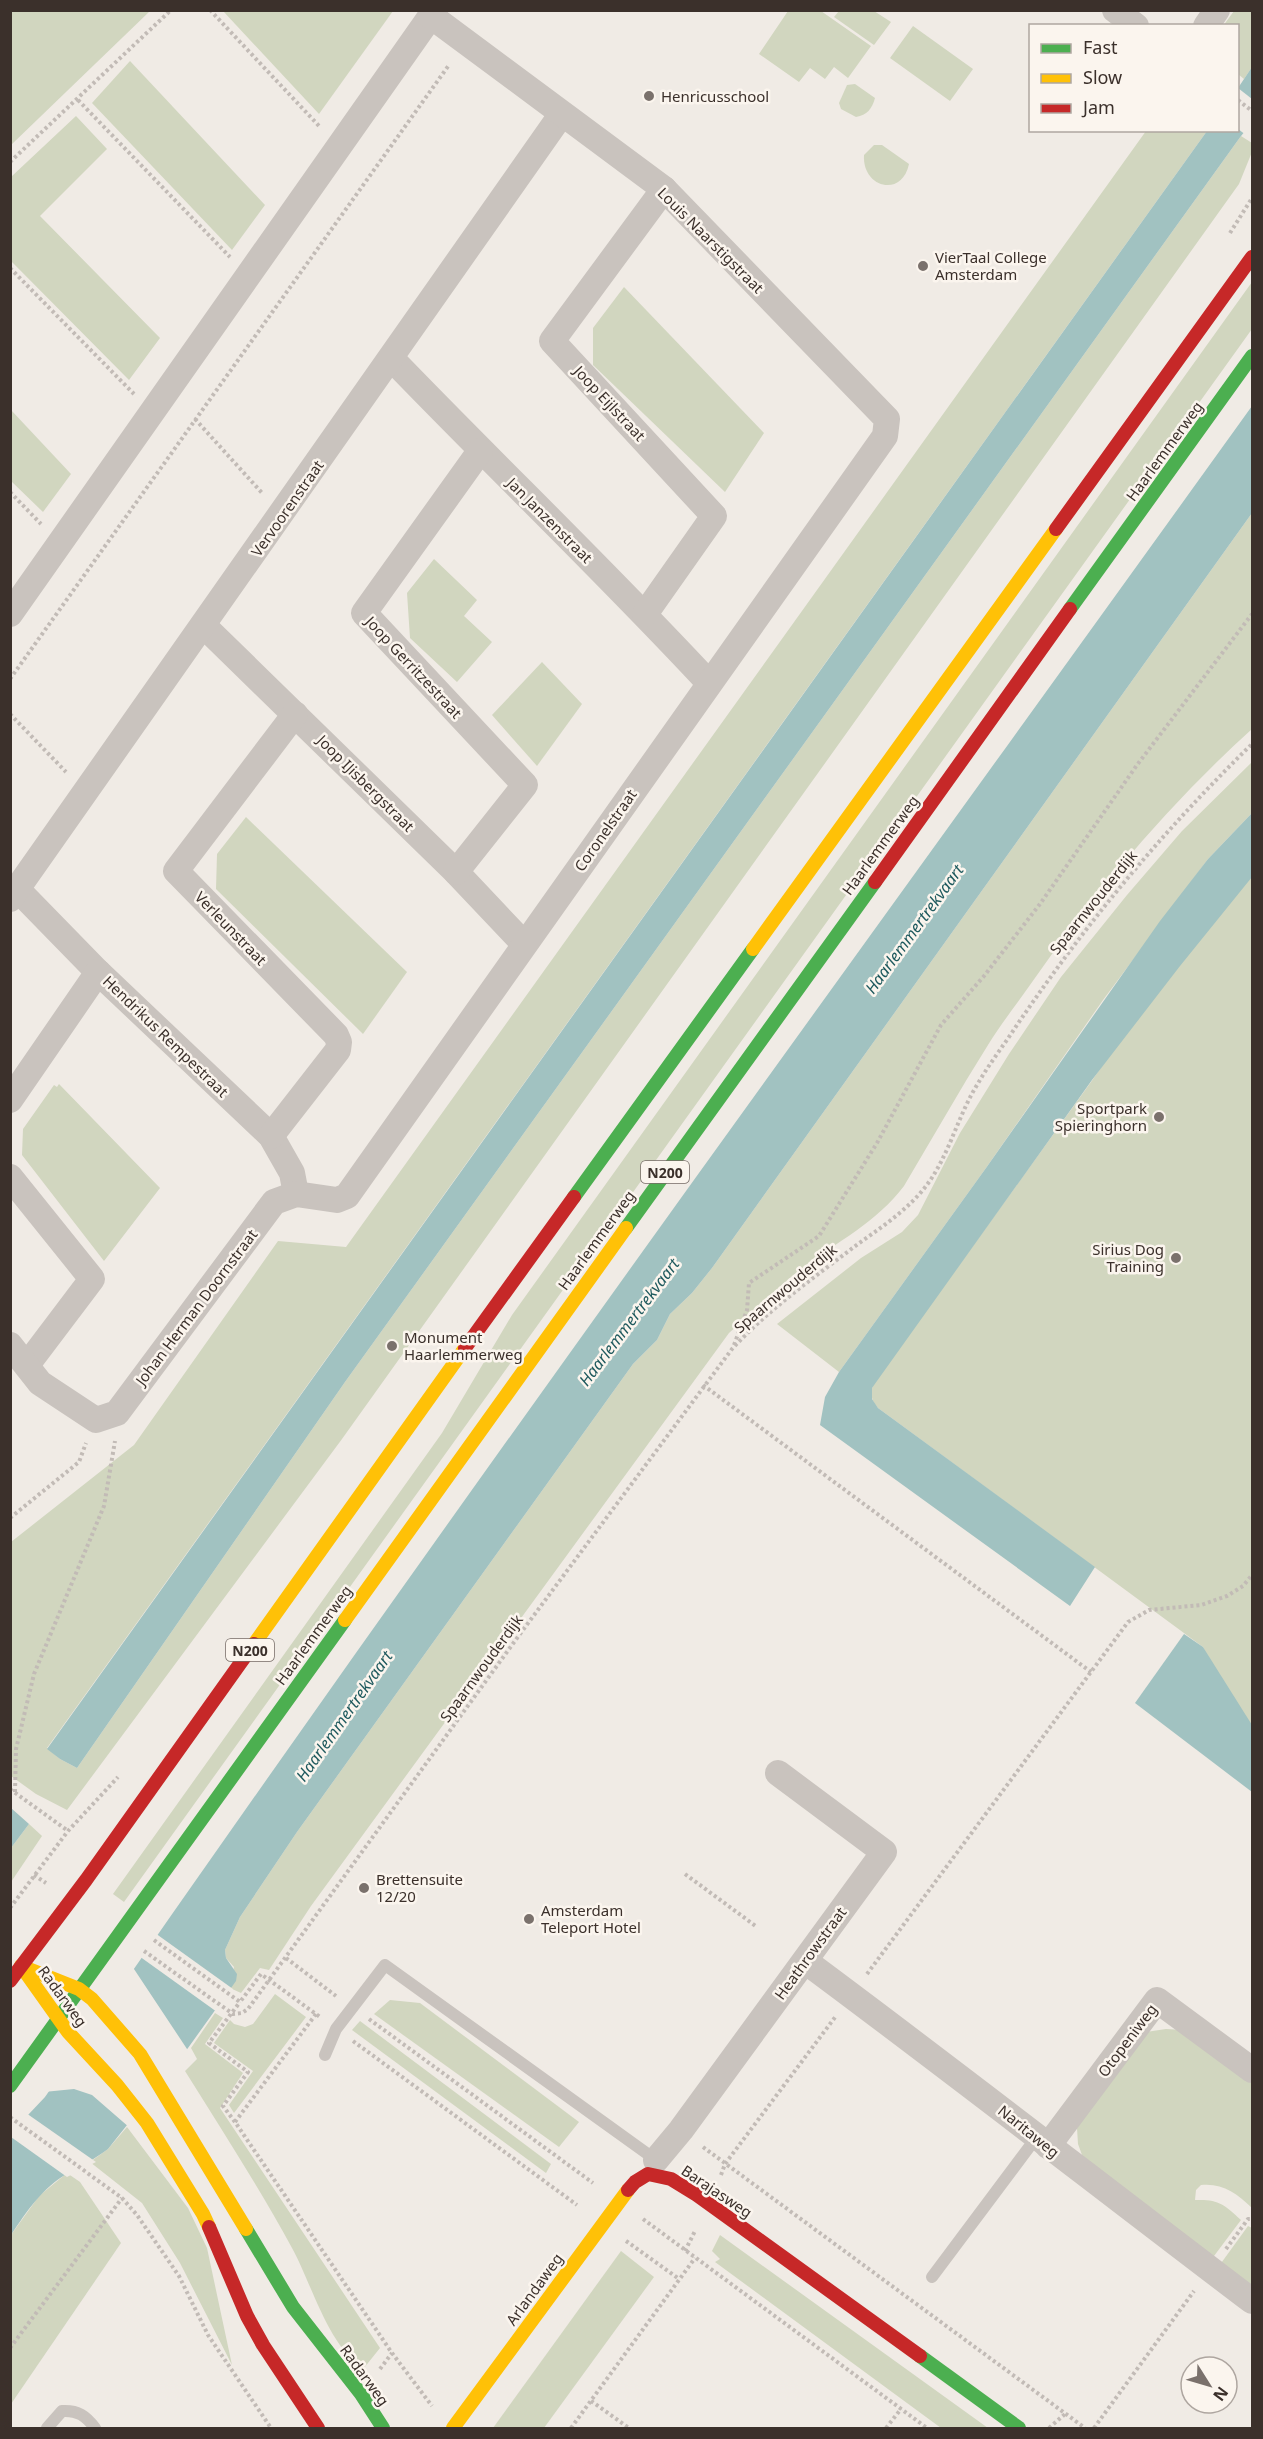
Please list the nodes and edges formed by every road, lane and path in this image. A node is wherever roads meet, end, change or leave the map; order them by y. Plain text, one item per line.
1 (171, 10) edge
2 (210, 10) edge
3 (1116, 10) edge
4 (1217, 10) edge
5 (433, 13) edge
6 (1134, 24) edge
7 (1207, 24) edge
8 (466, 42) junction
9 (78, 100) junction
10 (1239, 101) edge
11 (1252, 111) edge
12 (561, 115) junction
13 (339, 147) junction
14 (10, 162) edge
15 (664, 189) junction
16 (1252, 257) edge
17 (10, 268) edge
18 (249, 277) junction
19 (1252, 356) edge
20 (391, 358) junction
21 (151, 412) junction
22 (195, 419) junction
23 (887, 419) joint
24 (480, 451) junction
25 (10, 492) edge
26 (282, 515) junction
27 (60, 545) junction
28 (10, 614) edge
29 (645, 614) junction
30 (1252, 614) edge
31 (204, 626) junction
32 (10, 679) edge
33 (709, 682) junction
34 (10, 714) edge
35 (295, 714) junction
36 (1252, 744) edge
37 (86, 792) junction
38 (456, 872) junction
39 (14, 895) edge
40 (524, 944) junction
41 (98, 972) junction
42 (10, 1100) edge
43 (271, 1136) junction
44 (10, 1177) edge
45 (296, 1194) junction
46 (10, 1345) edge
47 (732, 1348) junction
48 (27, 1365) junction
49 (703, 1385) junction
50 (106, 1416) junction
51 (10, 1518) edge
52 (1252, 1575) edge
53 (1091, 1672) junction
54 (778, 1773) dead end
55 (10, 1789) edge
56 (15, 1792) junction
57 (685, 1874) dead end
58 (10, 1908) edge
59 (757, 1928) dead end
60 (151, 1938) dead end
61 (139, 1948) dead end
62 (286, 1958) junction
63 (805, 1961) junction
64 (21, 1966) junction
65 (10, 1980) edge
66 (269, 1980) junction
67 (79, 1989) junction
68 (851, 1996) junction
69 (238, 2001) junction
70 (353, 2008) junction
71 (230, 2012) junction
72 (316, 2014) junction
73 (58, 2020) junction
74 (336, 2029) junction
75 (325, 2055) dead end
76 (1252, 2070) edge
77 (10, 2086) edge
78 (10, 2117) edge
79 (235, 2122) junction
80 (681, 2130) junction
81 (1042, 2142) junction
82 (725, 2164) junction
83 (652, 2167) junction
84 (122, 2198) junction
85 (618, 2201) junction
86 (708, 2203) junction
87 (1252, 2219) edge
88 (602, 2223) junction
89 (686, 2251) junction
90 (694, 2258) junction
91 (1210, 2269) junction
92 (932, 2277) dead end
93 (679, 2279) junction
94 (1252, 2301) edge
95 (10, 2348) edge
96 (591, 2401) junction
97 (901, 2409) junction
98 (435, 2410) dead end
99 (1065, 2414) junction
100 (47, 2428) edge
101 (95, 2428) edge
102 (271, 2428) edge
103 (318, 2428) edge
104 (383, 2428) edge
105 (453, 2428) edge
106 (571, 2428) edge
107 (629, 2428) edge
108 (886, 2428) edge
109 (927, 2428) edge
110 (1019, 2428) edge
111 (1048, 2428) edge
112 (1085, 2428) edge
113 (1094, 2428) edge

1 - 9 path
2 - 13 path
3 - 6 street
4 - 7 street
5 - 8 street, Louis Naarstigstraat
5 - 13 street
8 - 12 street, Louis Naarstigstraat
8 - 22 path
9 - 14 path
9 - 18 path
10 - 11 path
12 - 15 street, Louis Naarstigstraat
12 - 20 street, Vervoorenstraat
13 - 18 street
15 - 23 street, Louis Naarstigstraat
15 - 29 street, Joop Eijlstraat
16 - 64 main road, N200
17 - 21 path
18 - 21 street
19 - 67 main road, Haarlemmerweg / N200
20 - 24 street, Jan Janzenstraat
20 - 26 street, Vervoorenstraat
21 - 27 street
22 - 26 path
22 - 32 path
23 - 33 street, Coronelstraat
24 - 29 street, Jan Janzenstraat
24 - 38 street, Joop Gerritzestraat
25 - 27 path
26 - 31 street, Vervoorenstraat
27 - 28 street
29 - 33 street, Jan Janzenstraat
30 - 47 path
31 - 35 street, Joop IJisbergstraat
31 - 37 street, Vervoorenstraat
33 - 40 street, Coronelstraat
34 - 37 path
35 - 38 street, Joop IJisbergstraat
35 - 43 street, Verleunstraat
36 - 47 path, Spaarnwouderdijk
37 - 39 street, Vervoorenstraat
38 - 40 street, Joop IJisbergstraat
39 - 41 street, Hendrikus Rempestraat
40 - 45 street, Coronelstraat
41 - 42 street
41 - 43 street, Hendrikus Rempestraat
43 - 45 street, Hendrikus Rempestraat
44 - 48 street
45 - 50 street, Johan Herman Doornstraat
46 - 48 street
47 - 49 path, Spaarnwouderdijk
48 - 50 street
49 - 53 path
49 - 62 path, Spaarnwouderdijk
50 - 51 path
50 - 56 path
52 - 53 path
53 - 68 path
54 - 63 street, Heathrowstraat
55 - 56 path
56 - 58 path
57 - 59 path
60 - 69 path
61 - 71 path
62 - 66 path, Spaarnwouderdijk
62 - 70 path
63 - 68 street, Naritaweg
63 - 80 street, Heathrowstraat
64 - 65 main road, N200
64 - 67 main road, Radarweg
64 - 73 main road, Radarweg
66 - 69 path
66 - 71 path, Spaarnwouderdijk
66 - 72 path
67 - 73 main road, Haarlemmerweg / N200
67 - 104 main road, Radarweg
68 - 81 street, Naritaweg
68 - 82 path
69 - 71 path
70 - 74 lane
70 - 83 lane, Barajasweg
70 - 85 path
71 - 79 path
72 - 74 path
72 - 79 path
73 - 77 main road, Haarlemmerweg / N200
73 - 103 main road, Radarweg
74 - 75 lane
74 - 88 path
76 - 81 street, Otopeniweg
78 - 84 path
79 - 98 path
80 - 82 path, Barajasweg
80 - 83 street, Heathrowstraat
81 - 91 street, Naritaweg
81 - 92 lane
82 - 86 path
82 - 99 path, Barajasweg
83 - 85 main road, Arlandaweg
83 - 86 main road, Barajasweg
84 - 95 path
84 - 102 path
85 - 88 main road, Arlandaweg
85 - 89 path
86 - 89 path
86 - 110 main road, Barajasweg
87 - 91 path
88 - 93 path
88 - 105 main road, Arlandaweg
89 - 90 path
90 - 93 path
90 - 97 path
91 - 94 street, Naritaweg
91 - 113 path
93 - 96 path
96 - 106 path
96 - 107 path
97 - 108 path
97 - 109 path
99 - 111 path
99 - 112 path, Barajasweg
100 - 101 lane

